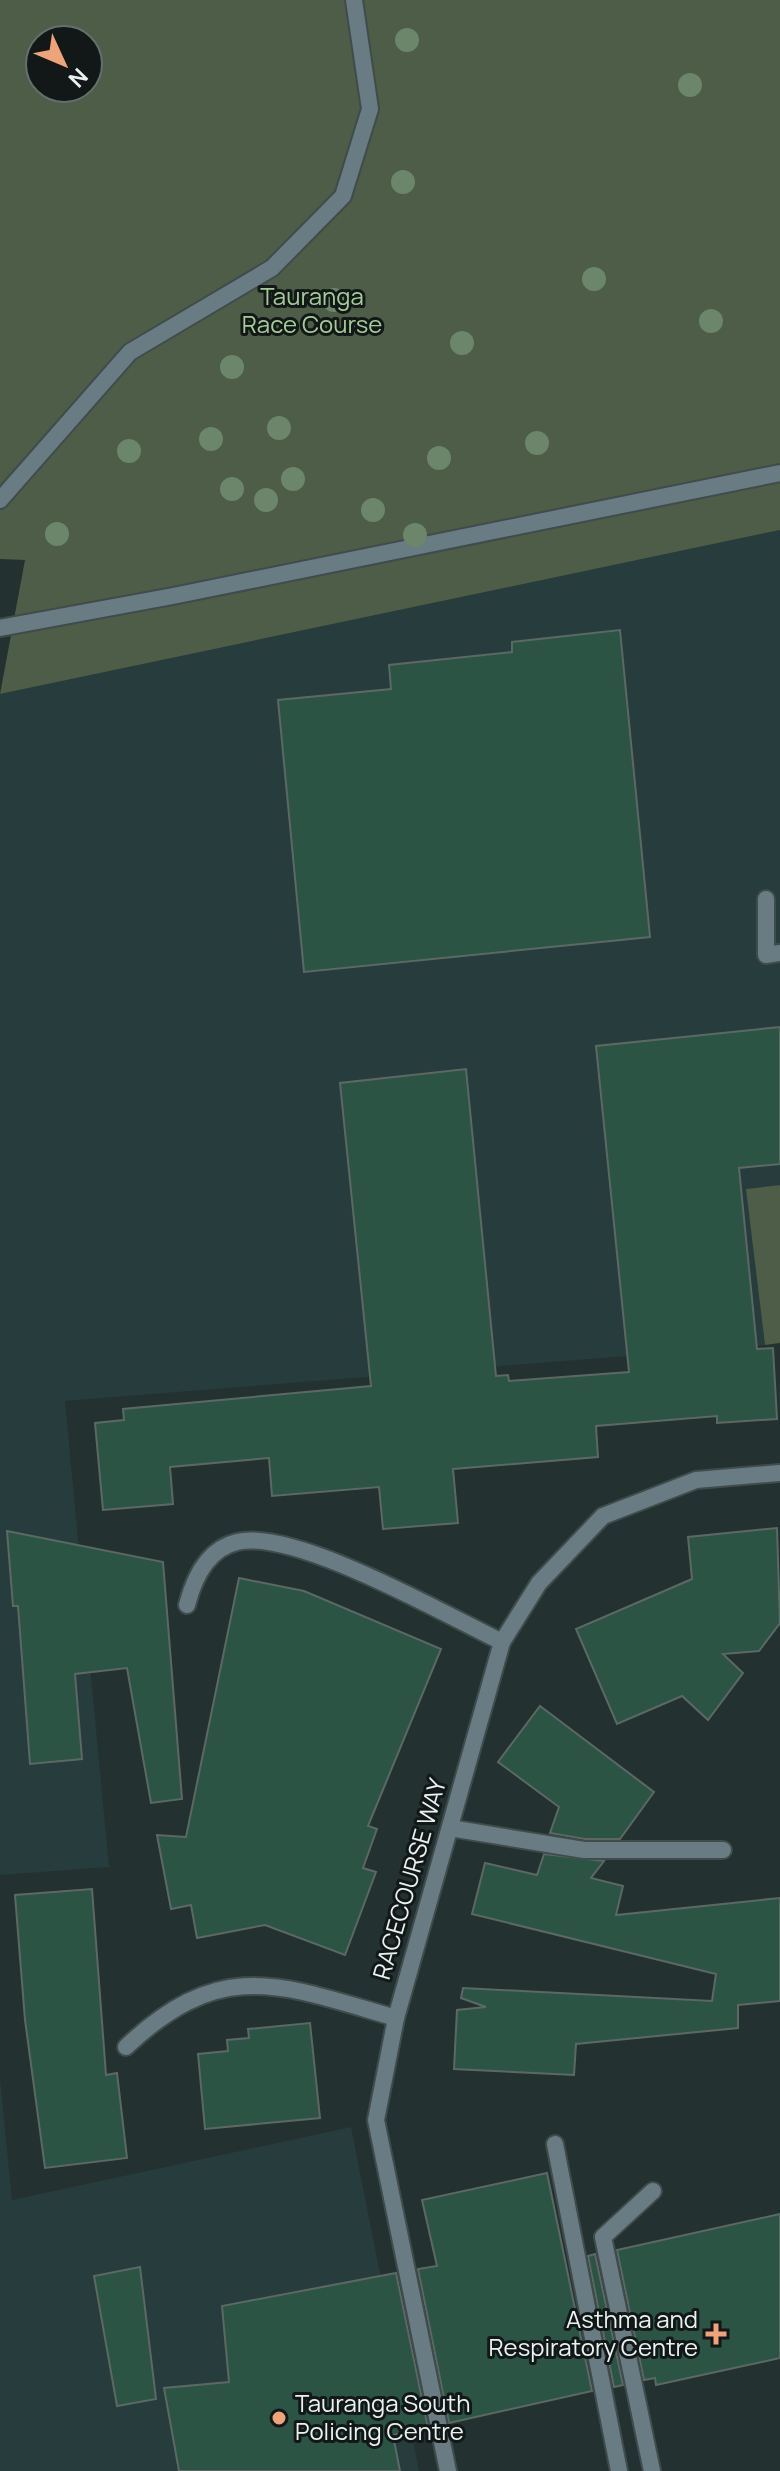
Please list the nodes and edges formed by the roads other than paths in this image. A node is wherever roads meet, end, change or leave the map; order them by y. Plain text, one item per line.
1 (354, 0) edge
2 (780, 473) edge
3 (0, 500) edge
4 (0, 628) edge
5 (766, 899) dead end
6 (780, 953) edge
7 (780, 1473) edge
8 (187, 1605) dead end
9 (502, 1642) junction
10 (450, 1828) junction
11 (723, 1850) dead end
12 (396, 2018) junction
13 (126, 2047) dead end
14 (555, 2144) dead end
15 (653, 2191) dead end
16 (448, 2471) edge
17 (619, 2471) edge
18 (652, 2471) edge

1 - 3 street
2 - 4 street
5 - 6 street
7 - 9 street, RACECOURSE WAY
8 - 9 street
9 - 10 street, RACECOURSE WAY
10 - 11 street
10 - 12 street, RACECOURSE WAY
12 - 13 street
12 - 16 street, RACECOURSE WAY
14 - 17 street
15 - 18 street

